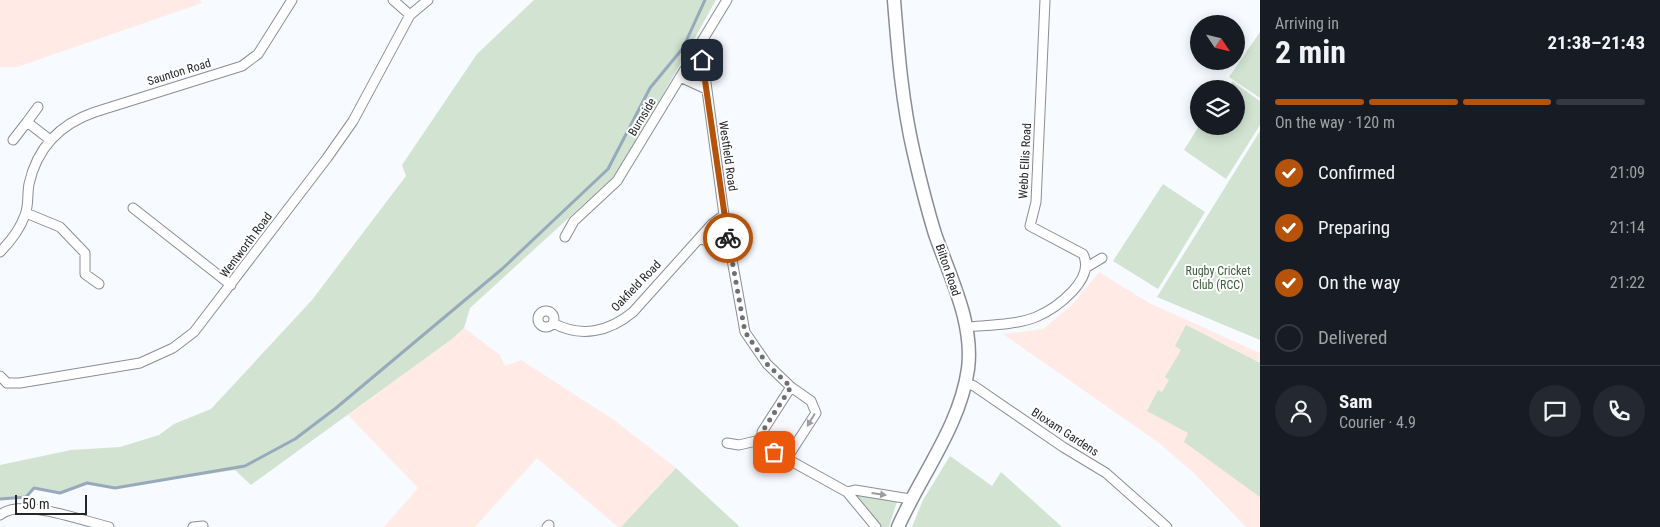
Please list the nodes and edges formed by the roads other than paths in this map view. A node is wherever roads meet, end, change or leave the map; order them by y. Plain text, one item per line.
1 (292, 0) edge
2 (393, 0) edge
3 (428, 0) edge
4 (727, 0) edge
5 (894, 0) edge
6 (1045, 0) edge
7 (410, 15) junction
8 (701, 46) junction
9 (680, 77) junction
10 (706, 89) junction
11 (38, 107) dead end
12 (27, 122) junction
13 (49, 139) junction
14 (13, 140) dead end
15 (133, 208) dead end
16 (26, 213) junction
17 (724, 215) junction
18 (565, 236) dead end
19 (700, 239) junction
20 (730, 251) junction
21 (0, 252) edge
22 (1102, 258) dead end
23 (1087, 267) junction
24 (99, 284) dead end
25 (231, 284) junction
26 (553, 323) dead end
27 (967, 327) junction
28 (0, 376) edge
29 (966, 383) junction
30 (791, 387) junction
31 (760, 440) junction
32 (727, 443) dead end
33 (787, 458) junction
34 (847, 492) junction
35 (910, 499) junction
36 (0, 515) edge
37 (203, 526) dead end
38 (109, 527) edge
39 (193, 527) edge
40 (876, 527) edge
41 (898, 527) edge
42 (1167, 527) edge

1 - 13 street, Saunton Road
2 - 7 street
3 - 7 street, Wentworth Road
4 - 8 street, Burnside
5 - 27 main road, Bilton Road
6 - 23 street, Webb Ellis Road
7 - 25 street, Wentworth Road
8 - 9 street, Burnside
8 - 10 street, Westfield Road
9 - 10 street
9 - 18 street, Burnside
10 - 17 street, Westfield Road
11 - 12 street
12 - 13 street
12 - 14 street
13 - 16 street, Saunton Road
15 - 25 street
16 - 21 street, Saunton Road
16 - 24 street
17 - 19 street, Oakfield Road
17 - 20 street, Westfield Road
19 - 20 street
19 - 26 street, Oakfield Road
20 - 30 street, Westfield Road
22 - 23 street
23 - 27 street
25 - 28 street, Wentworth Road
27 - 29 main road, Bilton Road
29 - 35 main road, Bilton Road
29 - 42 street, Bloxam Gardens
30 - 31 street
30 -> 33 street, Westfield Road
31 - 32 street
31 - 33 street
33 - 34 street
34 -> 35 street
34 - 40 street
35 - 41 main road, Bilton Road
36 - 38 street
37 - 39 street

